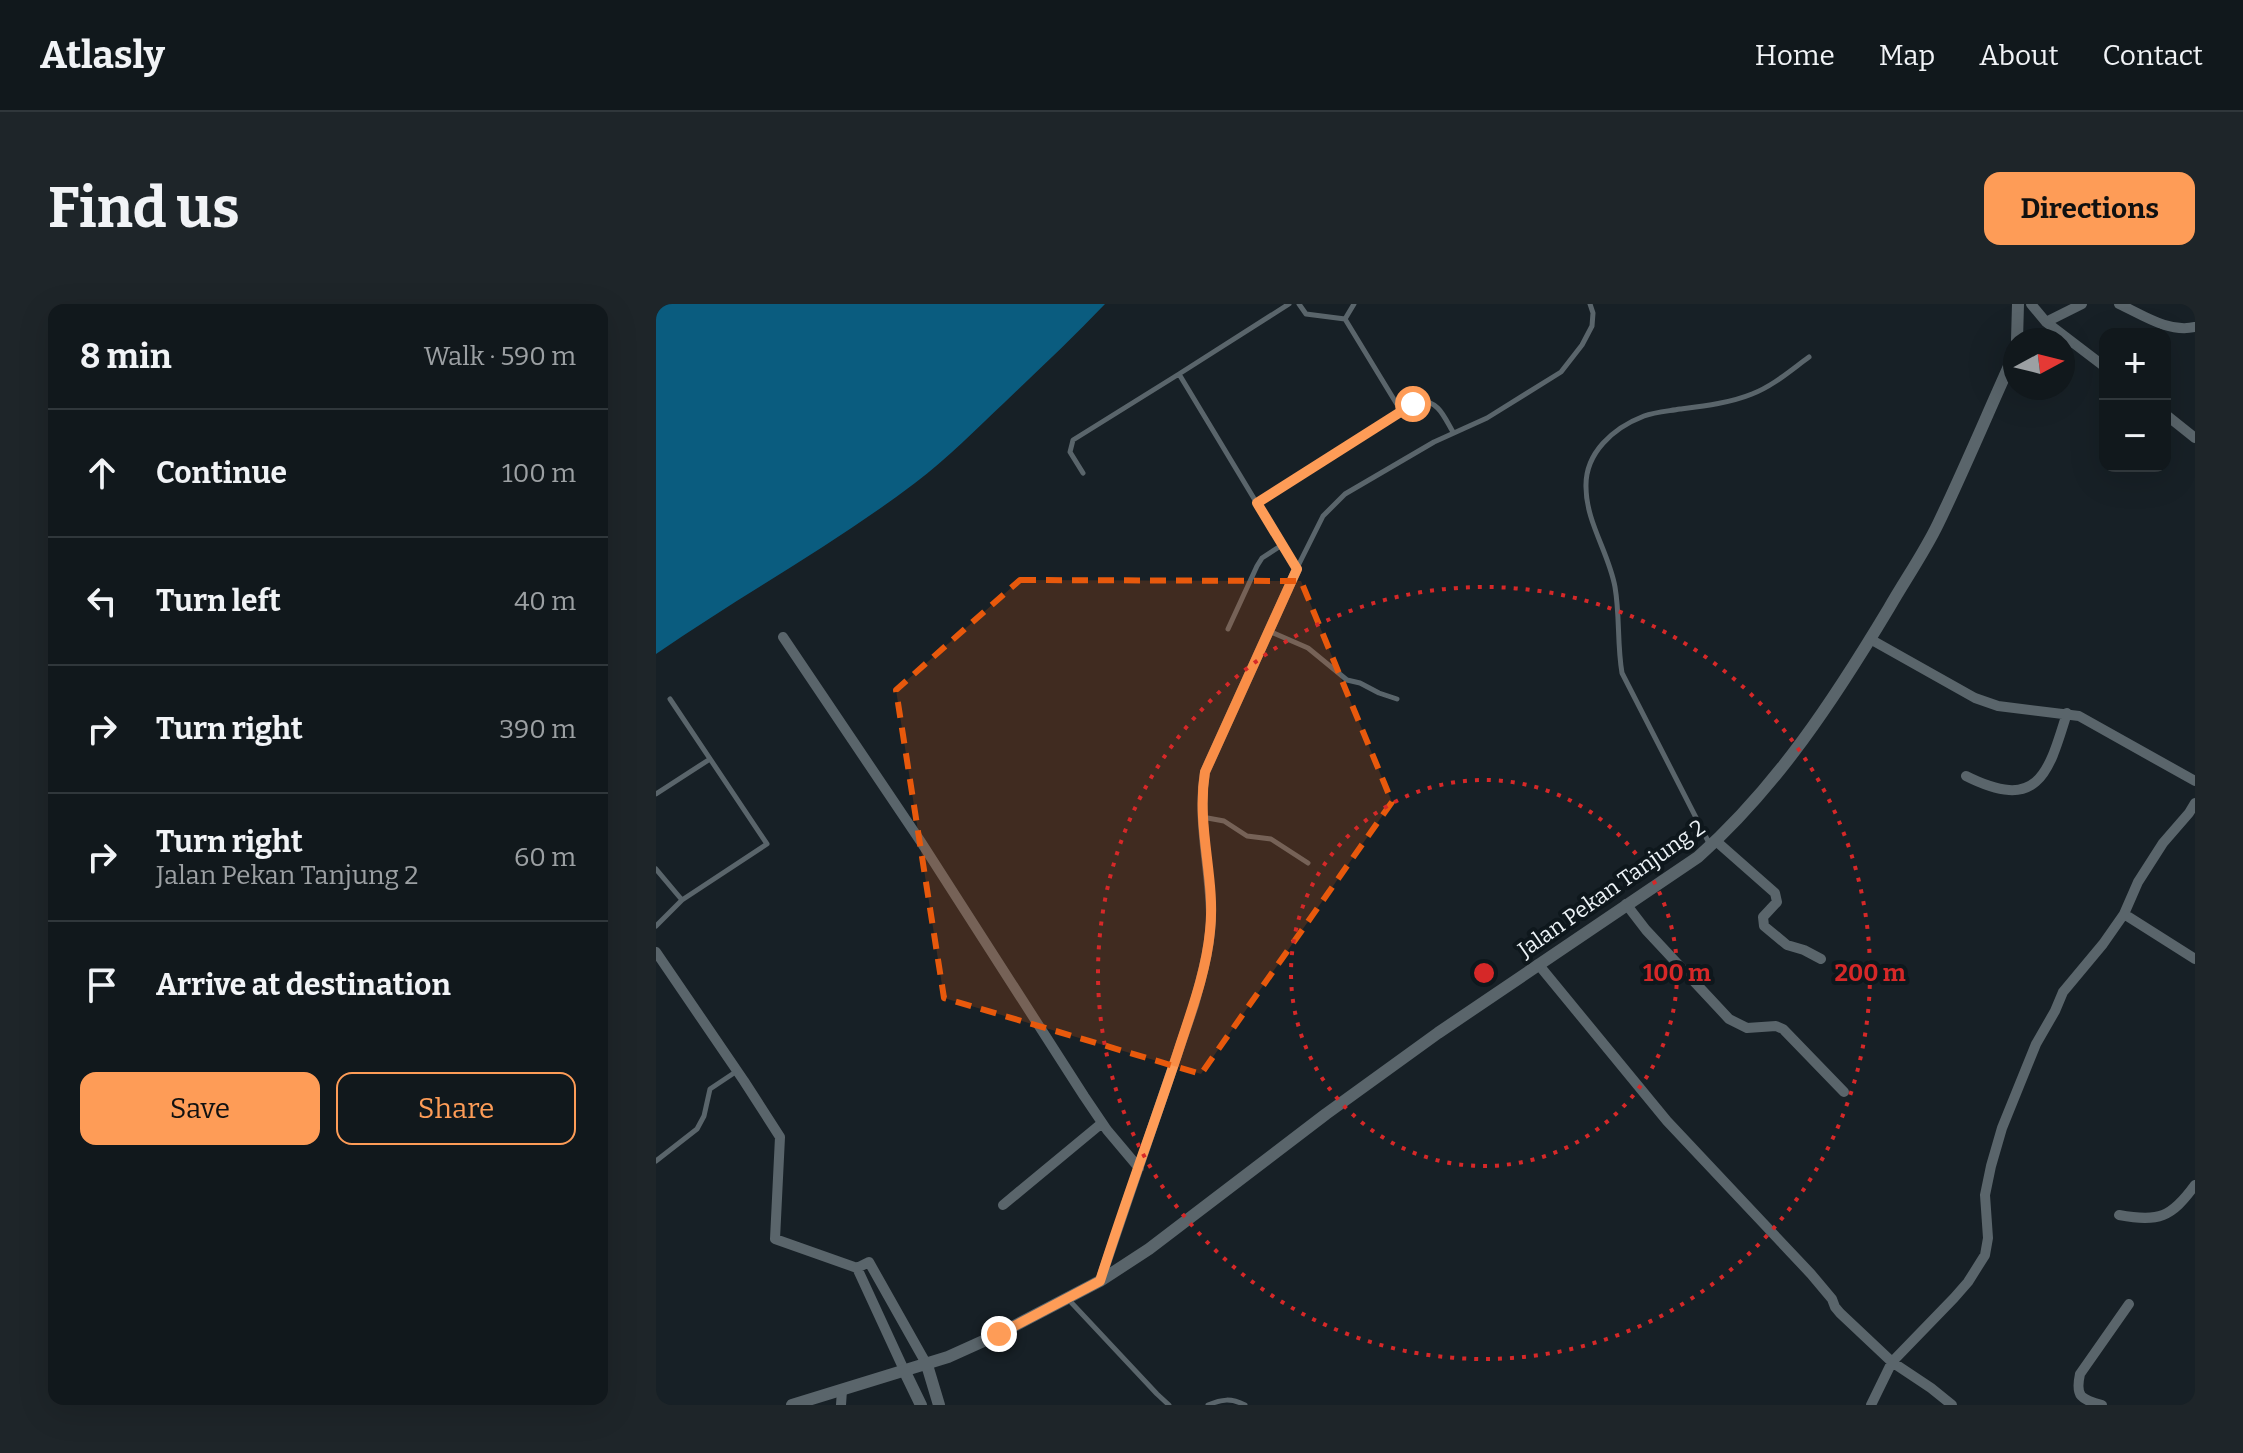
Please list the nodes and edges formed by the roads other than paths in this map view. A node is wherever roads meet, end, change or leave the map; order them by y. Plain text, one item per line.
1 (1289, 304) edge
2 (1299, 304) edge
3 (1354, 304) edge
4 (1590, 304) edge
5 (2018, 304) edge
6 (2031, 304) edge
7 (2082, 304) edge
8 (2119, 304) edge
9 (1345, 319) junction
10 (2046, 322) junction
11 (2195, 327) edge
12 (2017, 328) edge
13 (1809, 357) dead end
14 (2099, 362) edge
15 (1179, 374) junction
16 (2003, 380) edge
17 (1401, 411) junction
18 (2171, 419) edge
19 (1453, 432) junction
20 (2195, 438) edge
21 (1083, 473) dead end
22 (1257, 503) junction
23 (1282, 545) junction
24 (1297, 569) junction
25 (1228, 629) dead end
26 (1268, 631) junction
27 (783, 637) dead end
28 (1870, 639) junction
29 (670, 699) dead end
30 (1397, 699) dead end
31 (2067, 713) junction
32 (710, 759) junction
33 (1966, 776) dead end
34 (2195, 781) edge
35 (656, 794) edge
36 (2195, 803) edge
37 (2192, 816) edge
38 (1202, 817) junction
39 (1713, 843) junction
40 (1308, 863) dead end
41 (656, 869) edge
42 (682, 900) junction
43 (1626, 904) junction
44 (2124, 914) junction
45 (656, 926) edge
46 (656, 952) edge
47 (1821, 959) dead end
48 (2195, 959) edge
49 (1538, 964) junction
50 (737, 1070) junction
51 (1844, 1092) dead end
52 (1102, 1123) junction
53 (656, 1161) edge
54 (1139, 1168) junction
55 (2195, 1185) edge
56 (1003, 1205) dead end
57 (2119, 1215) dead end
58 (857, 1268) junction
59 (1100, 1281) junction
60 (1067, 1298) junction
61 (2129, 1304) dead end
62 (1892, 1362) junction
63 (927, 1365) junction
64 (905, 1372) junction
65 (842, 1390) junction
66 (792, 1405) edge
67 (841, 1405) edge
68 (921, 1405) edge
69 (939, 1405) edge
70 (1169, 1405) edge
71 (1208, 1405) edge
72 (1245, 1405) edge
73 (1871, 1405) edge
74 (1952, 1405) edge
75 (2102, 1405) edge

1 - 15 lane
2 - 9 lane
3 - 9 lane
4 - 19 lane
5 - 12 street
6 - 10 street
7 - 10 street
8 - 11 street
9 - 17 lane
10 - 14 street
13 - 39 lane
15 - 21 lane
15 - 22 lane
16 - 28 street, Jalan Pekan Tanjung 2
17 - 19 lane
17 - 22 lane
18 - 20 street
19 - 24 lane
22 - 23 lane
23 - 24 lane
23 - 25 lane
24 - 26 street
26 - 30 lane
26 - 38 street
27 - 52 street
28 - 31 street
28 - 39 street, Jalan Pekan Tanjung 2
29 - 32 lane
31 - 33 street
31 - 34 street
32 - 35 lane
32 - 42 lane
36 - 37 street
37 - 44 street
38 - 40 lane
38 - 54 street
39 - 43 street, Jalan Pekan Tanjung 2
39 - 47 street
41 - 42 lane
42 - 45 lane
43 - 49 street, Jalan Pekan Tanjung 2
43 - 51 street
44 - 48 street
44 - 62 street
46 - 50 street
49 - 59 street, Jalan Pekan Tanjung 2
49 - 62 street
50 - 53 lane
50 - 58 street
52 - 54 street
52 - 56 street
54 - 59 street
55 - 57 street
58 - 63 street
58 - 64 street
59 - 60 street, Jalan Pekan Tanjung 2
60 - 63 street, Jalan Pekan Tanjung 2
60 - 70 lane
61 - 75 street
62 - 73 street
62 - 74 street
63 - 64 street, Jalan Pekan Tanjung 2
63 - 69 street
64 - 65 street, Jalan Pekan Tanjung 2
64 - 68 street
65 - 66 street, Jalan Pekan Tanjung 2
65 - 67 street
71 - 72 lane

